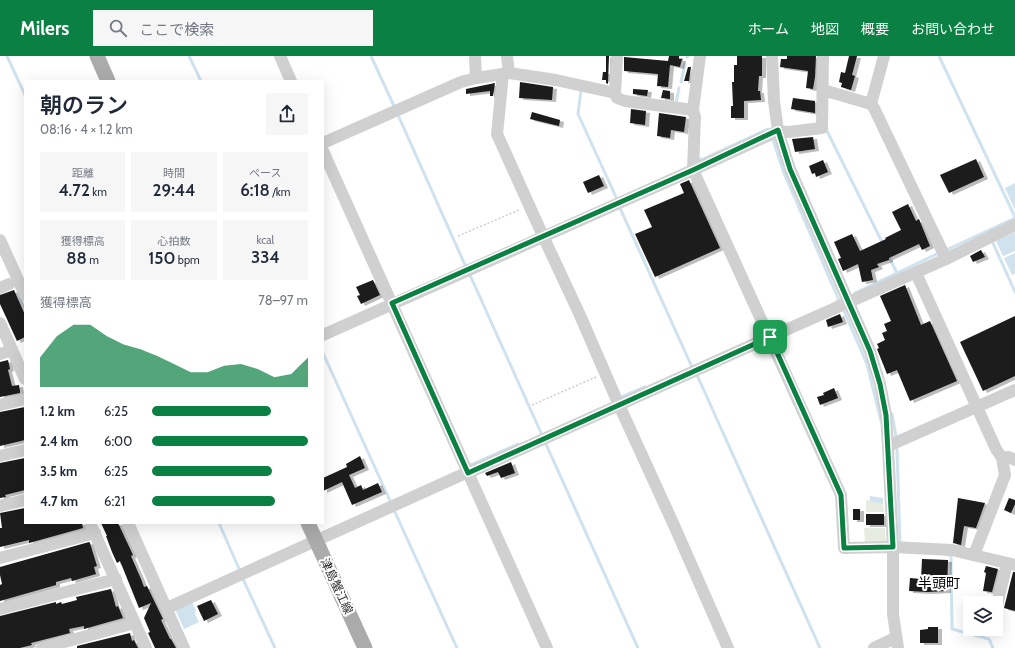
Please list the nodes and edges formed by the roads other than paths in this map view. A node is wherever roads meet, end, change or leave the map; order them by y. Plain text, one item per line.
1 (97, 56) edge
2 (280, 56) edge
3 (475, 56) edge
4 (507, 56) edge
5 (617, 56) edge
6 (700, 56) edge
7 (772, 56) edge
8 (823, 56) edge
9 (884, 56) edge
10 (506, 73) junction
11 (476, 78) junction
12 (108, 80) edge
13 (291, 80) edge
14 (823, 90) junction
15 (615, 93) junction
16 (870, 104) junction
17 (693, 110) junction
18 (778, 130) junction
19 (324, 143) edge
20 (324, 153) edge
21 (693, 170) junction
22 (1015, 225) edge
23 (543, 236) junction
24 (0, 240) edge
25 (944, 254) junction
26 (916, 272) junction
27 (13, 283) edge
28 (24, 294) edge
29 (392, 303) junction
30 (848, 303) junction
31 (0, 323) edge
32 (768, 333) junction
33 (324, 335) edge
34 (12, 350) junction
35 (0, 354) edge
36 (24, 377) edge
37 (1015, 390) edge
38 (24, 398) edge
39 (617, 401) junction
40 (0, 405) edge
41 (977, 407) junction
42 (888, 446) junction
43 (24, 450) edge
44 (0, 456) edge
45 (1002, 458) junction
46 (1015, 460) edge
47 (467, 470) junction
48 (24, 500) edge
49 (0, 506) edge
50 (128, 524) edge
51 (308, 524) edge
52 (93, 528) edge
53 (316, 541) junction
54 (893, 547) junction
55 (974, 555) junction
56 (0, 558) edge
57 (1011, 564) edge
58 (116, 579) junction
59 (1000, 596) edge
60 (167, 608) junction
61 (0, 609) edge
62 (135, 624) junction
63 (896, 643) edge
64 (42, 648) edge
65 (146, 648) edge
66 (184, 648) edge
67 (365, 648) edge
68 (547, 648) edge
69 (728, 648) edge
70 (874, 648) edge

1 - 12 main road
2 - 13 street
3 - 11 street
4 - 10 street
5 - 15 street
6 - 17 street
7 - 18 street
8 - 14 street
9 - 16 street
10 - 11 street
10 - 15 street
10 - 23 street
11 - 19 street
14 - 16 street
14 - 18 street
15 - 17 street
16 - 25 street
17 - 21 street
18 - 21 street
18 - 30 street
20 - 29 street
21 - 23 street
21 - 32 street
22 - 25 street
23 - 29 street
23 - 39 street
24 - 27 street
25 - 26 street
26 - 30 street
26 - 41 street
27 - 28 street
29 - 33 street
29 - 47 street
30 - 32 street
30 - 42 street
31 - 34 street
32 - 39 street
32 - 54 street
34 - 35 street
34 - 36 street
37 - 41 street
38 - 40 street
39 - 47 street
39 - 69 street
41 - 42 street
41 - 45 street
42 - 54 street
43 - 44 street
45 - 46 street
45 - 55 street
47 - 53 street
47 - 68 street
48 - 49 street
50 - 60 street
51 - 53 main road, 津島蟹江線
52 - 56 street
52 - 58 street
53 - 60 street
53 - 67 main road, 津島蟹江線
54 - 55 street
54 - 63 street
55 - 57 street
57 - 59 street
58 - 61 street
58 - 62 street
60 - 66 street
62 - 64 street
62 - 65 street
63 - 70 street

